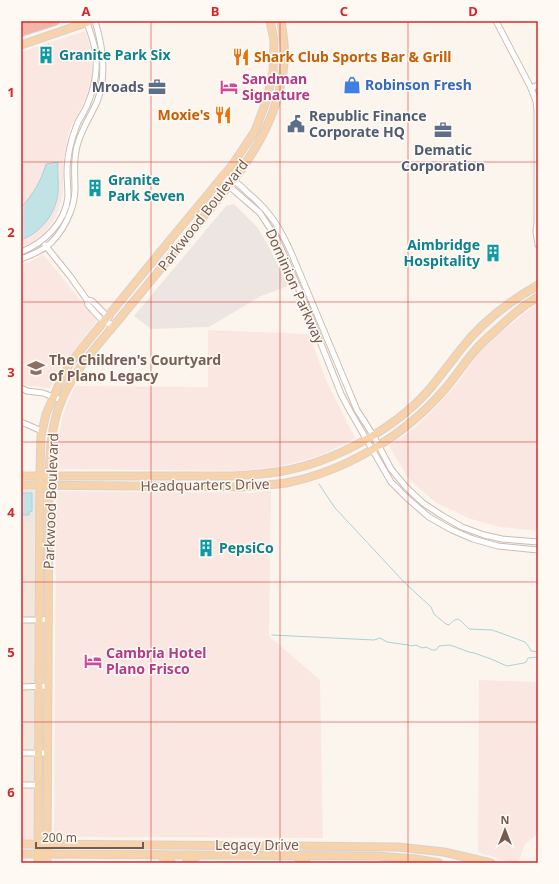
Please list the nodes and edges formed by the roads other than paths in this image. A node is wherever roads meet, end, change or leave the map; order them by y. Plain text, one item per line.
1 (32, 21) edge
2 (55, 21) edge
3 (95, 21) edge
4 (270, 21) edge
5 (281, 21) edge
6 (496, 21) edge
7 (89, 22) edge
8 (21, 25) edge
9 (21, 32) edge
10 (284, 38) junction
11 (274, 40) junction
12 (21, 45) edge
13 (96, 74) junction
14 (102, 76) junction
15 (538, 85) edge
16 (531, 88) junction
17 (268, 96) junction
18 (278, 99) junction
19 (69, 153) junction
20 (75, 155) junction
21 (222, 176) junction
22 (231, 184) junction
23 (275, 222) junction
24 (538, 224) edge
25 (269, 226) junction
26 (42, 241) junction
27 (538, 245) edge
28 (46, 247) junction
29 (161, 251) junction
30 (21, 252) edge
31 (169, 258) junction
32 (21, 259) edge
33 (538, 285) edge
34 (538, 296) edge
35 (106, 319) junction
36 (114, 325) junction
37 (466, 343) junction
38 (475, 350) junction
39 (337, 363) junction
40 (330, 366) junction
41 (21, 388) edge
42 (53, 397) junction
43 (61, 400) junction
44 (21, 422) edge
45 (42, 430) junction
46 (369, 437) junction
47 (375, 447) junction
48 (21, 476) edge
49 (40, 476) junction
50 (49, 476) junction
51 (21, 485) edge
52 (40, 485) junction
53 (50, 485) junction
54 (524, 541) junction
55 (538, 542) edge
56 (524, 549) junction
57 (538, 550) edge
58 (39, 560) junction
59 (49, 560) junction
60 (21, 620) edge
61 (39, 620) junction
62 (49, 621) junction
63 (38, 686) junction
64 (49, 686) junction
65 (21, 687) edge
66 (21, 753) edge
67 (38, 753) junction
68 (48, 753) junction
69 (21, 785) edge
70 (38, 785) junction
71 (21, 844) edge
72 (38, 844) junction
73 (48, 844) junction
74 (21, 854) edge
75 (38, 854) junction
76 (47, 854) junction
77 (159, 855) junction
78 (199, 855) junction
79 (294, 856) junction
80 (335, 856) junction
81 (38, 863) edge
82 (47, 863) edge
83 (172, 863) edge
84 (186, 863) edge
85 (307, 863) edge
86 (325, 863) edge
87 (439, 863) edge
88 (491, 863) edge

1 - 8 highway
2 - 9 highway
3 - 14 street
4 - 11 main road, Parkwood Boulevard
5 - 10 main road, Parkwood Boulevard
6 - 16 street
7 - 12 main road
7 - 13 street
10 - 11 main road
10 - 18 main road, Parkwood Boulevard
11 - 17 main road, Parkwood Boulevard
13 - 14 street
13 - 19 street
14 - 20 street
15 - 16 street
16 - 24 street
17 - 18 main road
17 - 21 main road, Parkwood Boulevard
18 - 22 main road, Parkwood Boulevard
19 - 20 street
19 - 26 street
20 - 28 street
21 - 22 street, Dominion Parkway
21 - 29 main road, Parkwood Boulevard
22 - 23 street, Dominion Parkway
22 - 25 street, Dominion Parkway
22 - 31 main road, Parkwood Boulevard
23 - 25 street
23 - 39 street, Dominion Parkway
24 - 27 street
25 - 40 street, Dominion Parkway
26 - 28 street
26 - 30 street
28 - 32 street
28 - 35 street
29 - 31 main road
29 - 35 main road, Parkwood Boulevard
31 - 36 main road, Parkwood Boulevard
33 - 37 main road, Headquarters Drive
34 - 38 main road, Headquarters Drive
35 - 36 street
35 - 42 main road, Parkwood Boulevard
36 - 43 main road, Parkwood Boulevard
37 - 38 main road
37 - 46 main road, Headquarters Drive
38 - 47 main road, Headquarters Drive
39 - 40 street
39 - 46 street, Dominion Parkway
40 - 46 street, Dominion Parkway
41 - 42 street
42 - 43 street
42 - 45 main road, Parkwood Boulevard
43 - 50 main road, Parkwood Boulevard
44 - 45 street
45 - 49 main road, Parkwood Boulevard
46 - 47 street, Dominion Parkway
46 - 50 main road, Headquarters Drive
47 - 53 main road, Headquarters Drive
47 - 54 street, Dominion Parkway
47 - 56 street, Dominion Parkway
48 - 49 main road, Headquarters Drive
49 - 50 main road, Headquarters Drive
49 - 52 main road, Parkwood Boulevard
50 - 53 main road, Parkwood Boulevard
51 - 52 main road, Headquarters Drive
52 - 53 main road, Headquarters Drive
52 - 58 main road, Parkwood Boulevard
53 - 59 main road, Parkwood Boulevard
54 - 55 street, Dominion Parkway
54 - 56 street
56 - 57 street, Dominion Parkway
58 - 59 main road
58 - 61 main road, Parkwood Boulevard
59 - 62 main road, Parkwood Boulevard
60 - 61 street
61 - 62 street
61 - 63 main road, Parkwood Boulevard
62 - 64 main road, Parkwood Boulevard
63 - 64 street
63 - 65 street
63 - 67 main road, Parkwood Boulevard
64 - 68 main road, Parkwood Boulevard
66 - 67 street
67 - 68 street
67 - 70 main road, Parkwood Boulevard
68 - 73 main road, Parkwood Boulevard
69 - 70 street
70 - 72 main road, Parkwood Boulevard
71 - 72 main road, Legacy Drive
72 - 73 main road, Legacy Drive
72 - 75 main road, Parkwood Boulevard
73 - 76 main road, Parkwood Boulevard
73 - 88 main road, Legacy Drive
74 - 75 main road, Legacy Drive
75 - 76 main road, Legacy Drive
75 - 81 main road, Parkwood Boulevard
76 - 77 main road, Legacy Drive
76 - 82 main road, Parkwood Boulevard
77 - 78 main road, Legacy Drive
77 - 83 main road
78 - 79 main road, Legacy Drive
78 - 84 main road
79 - 80 main road, Legacy Drive
79 - 85 main road
80 - 86 main road
80 - 87 main road, Legacy Drive

